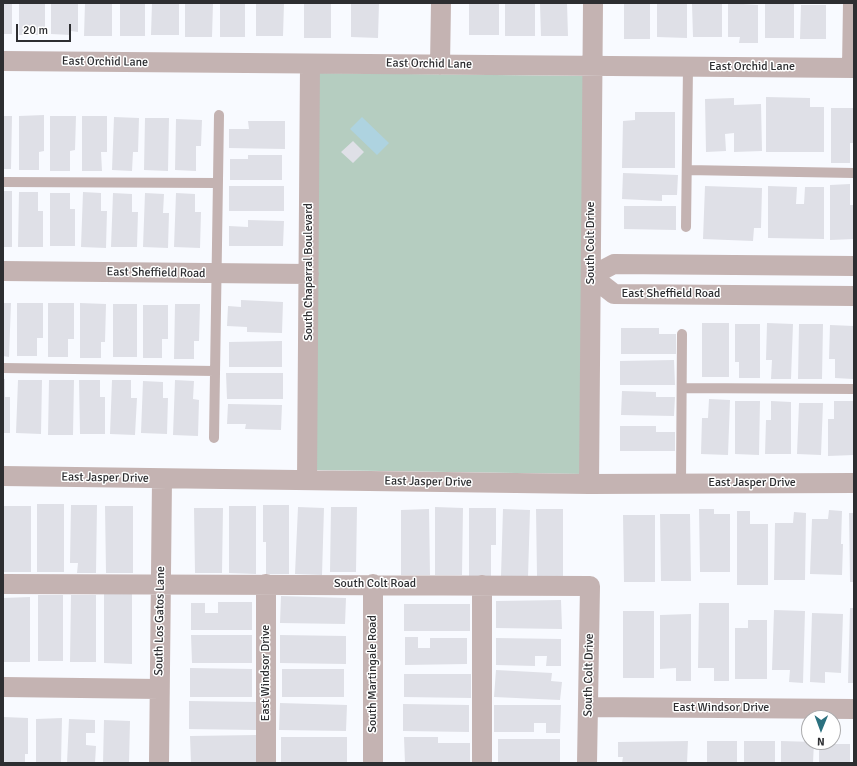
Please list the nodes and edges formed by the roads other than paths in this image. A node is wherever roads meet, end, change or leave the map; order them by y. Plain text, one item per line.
1 (441, 3) edge
2 (593, 3) edge
3 (853, 3) edge
4 (3, 61) edge
5 (310, 64) junction
6 (440, 65) junction
7 (593, 66) junction
8 (688, 67) junction
9 (853, 68) edge
10 (219, 115) dead end
11 (687, 170) junction
12 (854, 173) edge
13 (3, 182) edge
14 (218, 183) junction
15 (686, 227) dead end
16 (854, 266) edge
17 (3, 271) edge
18 (216, 273) junction
19 (309, 274) junction
20 (591, 276) junction
21 (854, 296) edge
22 (682, 334) dead end
23 (3, 368) edge
24 (215, 371) junction
25 (682, 388) junction
26 (854, 389) edge
27 (214, 438) dead end
28 (3, 476) edge
29 (162, 479) junction
30 (307, 480) junction
31 (681, 483) junction
32 (854, 483) edge
33 (589, 484) junction
34 (3, 584) edge
35 (266, 584) junction
36 (374, 584) junction
37 (160, 585) junction
38 (482, 585) junction
39 (590, 586) joint
40 (3, 687) edge
41 (159, 689) junction
42 (589, 707) junction
43 (854, 709) edge
44 (159, 763) edge
45 (266, 763) edge
46 (372, 763) edge
47 (482, 763) edge
48 (587, 763) edge

1 - 6 street
2 - 7 street, South Colt Drive
3 - 9 street
4 - 5 street, East Orchid Lane
5 - 6 street, East Orchid Lane
5 - 19 street, South Chaparral Boulevard
6 - 7 street, East Orchid Lane
7 - 8 street, East Orchid Lane
7 - 20 street, South Colt Drive
8 - 9 street, East Orchid Lane
8 - 11 lane
10 - 14 lane
11 - 12 lane
11 - 15 lane
13 - 14 lane
14 - 18 lane
16 - 20 street
17 - 18 street, East Sheffield Road
18 - 19 street, East Sheffield Road
18 - 24 lane
19 - 30 street, South Chaparral Boulevard
20 - 21 street, East Sheffield Road
20 - 33 street, South Colt Drive
22 - 25 lane
23 - 24 lane
24 - 27 lane
25 - 26 lane
25 - 31 lane
28 - 29 street, East Jasper Drive
29 - 30 street, East Jasper Drive
29 - 37 street, South Los Gatos Lane
30 - 33 street, East Jasper Drive
31 - 32 street, East Jasper Drive
31 - 33 street, East Jasper Drive
34 - 37 street
35 - 36 street, South Colt Road
35 - 37 street, South Colt Road
35 - 45 street, East Windsor Drive
36 - 38 street, South Colt Road
36 - 46 street, South Martingale Road
37 - 41 street, South Los Gatos Lane
38 - 39 street, South Colt Road
38 - 47 street
39 - 42 street, South Colt Drive
40 - 41 street
41 - 44 street, South Los Gatos Lane
42 - 43 street, East Windsor Drive
42 - 48 street, South Colt Drive

